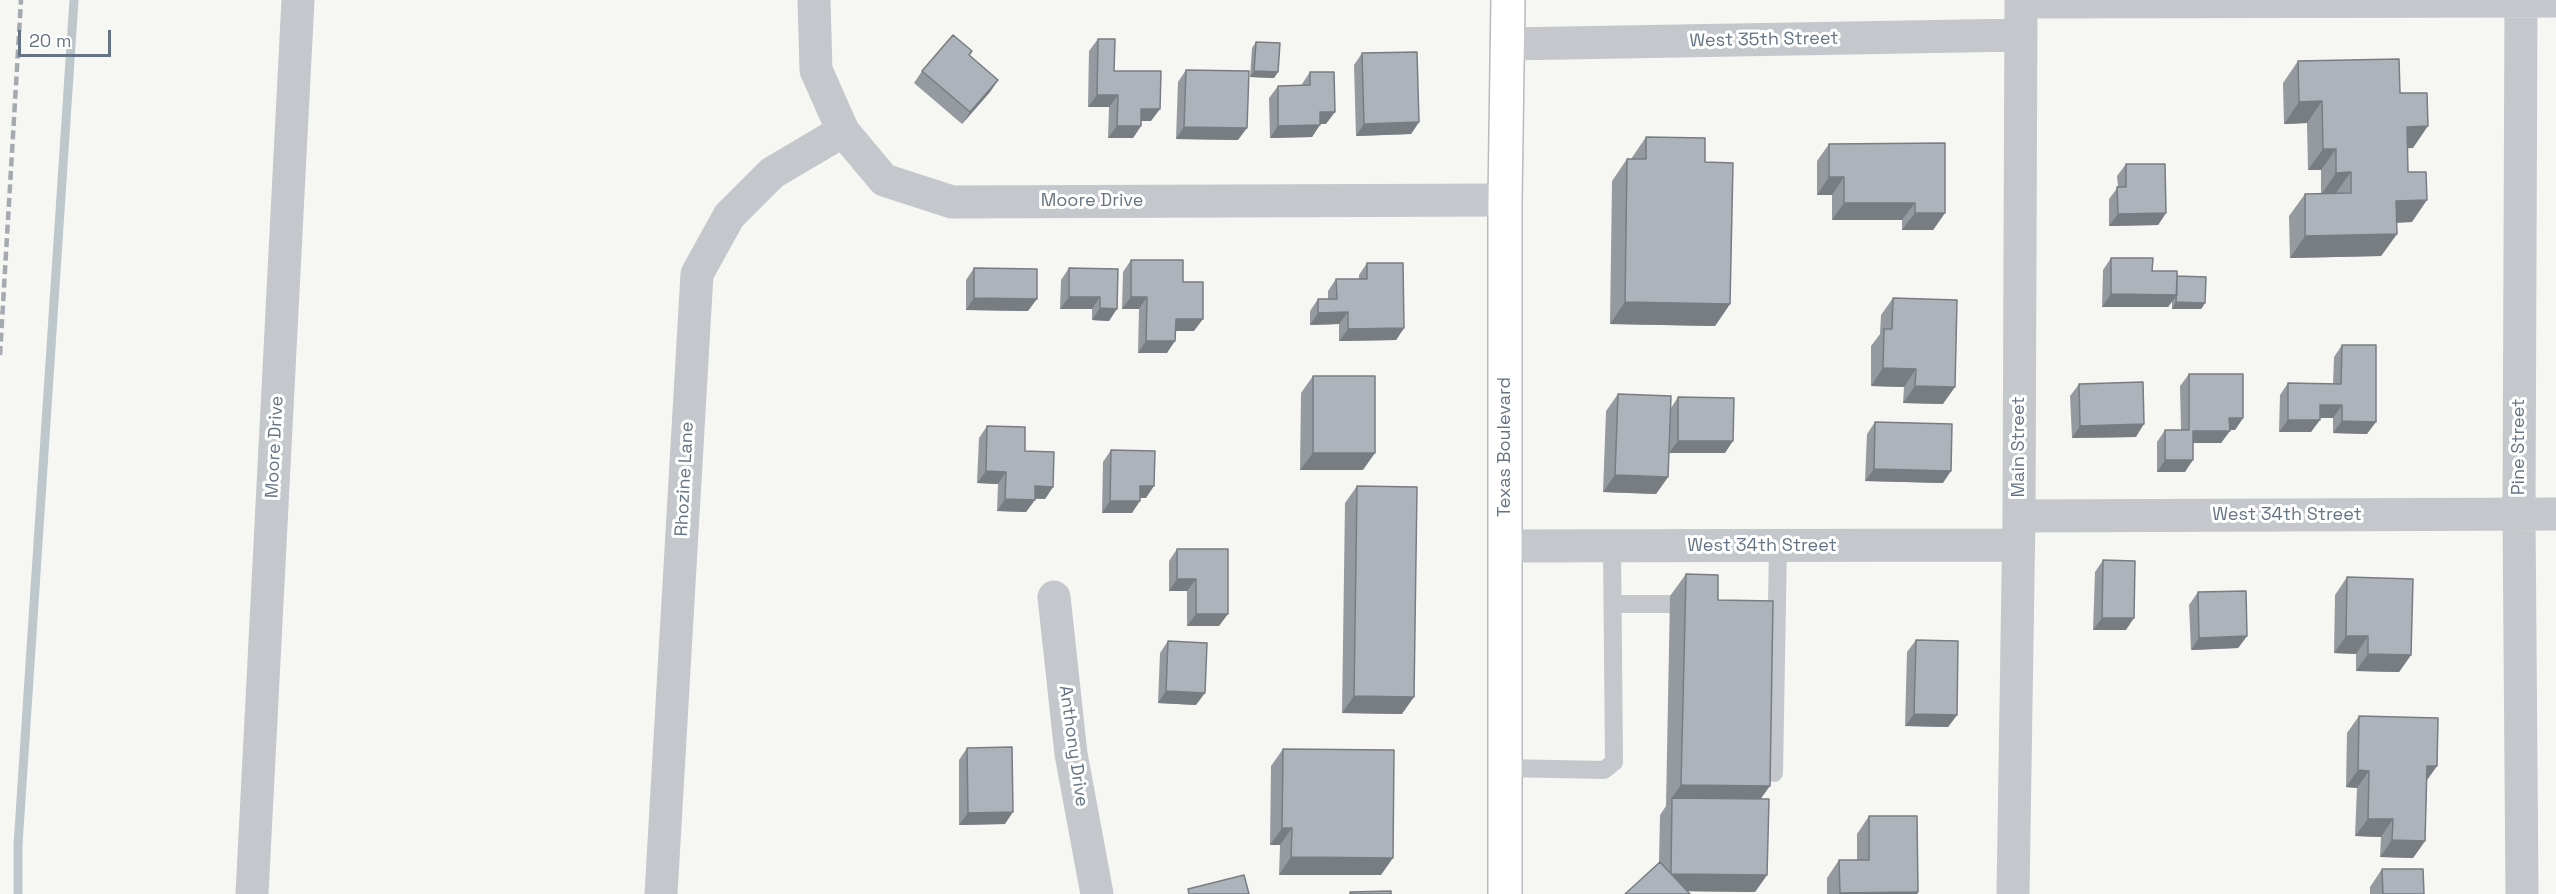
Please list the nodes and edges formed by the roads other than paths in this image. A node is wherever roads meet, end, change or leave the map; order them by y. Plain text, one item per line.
1 (298, 0) edge
2 (814, 0) edge
3 (1508, 0) edge
4 (2521, 0) edge
5 (2021, 1) edge
6 (2556, 1) edge
7 (2020, 35) junction
8 (1508, 44) junction
9 (843, 131) junction
10 (1504, 200) junction
11 (2519, 514) junction
12 (2556, 514) edge
13 (2018, 530) junction
14 (1778, 545) junction
15 (1505, 546) junction
16 (1612, 546) junction
17 (1054, 597) dead end
18 (1777, 603) junction
19 (1613, 604) junction
20 (1713, 604) edge
21 (1756, 604) edge
22 (1505, 768) junction
23 (1774, 772) dead end
24 (252, 894) edge
25 (661, 894) edge
26 (1097, 894) edge
27 (1505, 894) edge
28 (2013, 894) edge
29 (2522, 894) edge

1 - 24 street, Moore Drive
2 - 9 street, Moore Drive
3 - 8 main road, Texas Boulevard
4 - 5 street
4 - 6 street
4 - 11 street, Pine Street
5 - 7 street, Main Street
7 - 8 street, West 35th Street
7 - 13 street, Main Street
8 - 10 main road, Texas Boulevard
9 - 10 street, Moore Drive
9 - 25 street, Rhozine Lane
10 - 15 main road, Texas Boulevard
11 - 12 street, West 34th Street
11 - 13 street, West 34th Street
11 - 29 street, Pine Street
13 - 14 street, West 34th Street
13 - 28 street, Main Street
14 - 16 street, West 34th Street
14 - 18 lane
15 - 16 street, West 34th Street
15 - 22 main road, Texas Boulevard
16 - 19 lane
17 - 26 street, Anthony Drive
18 - 21 lane
18 - 23 lane
19 - 20 lane
19 - 22 lane
22 - 27 main road, Texas Boulevard

